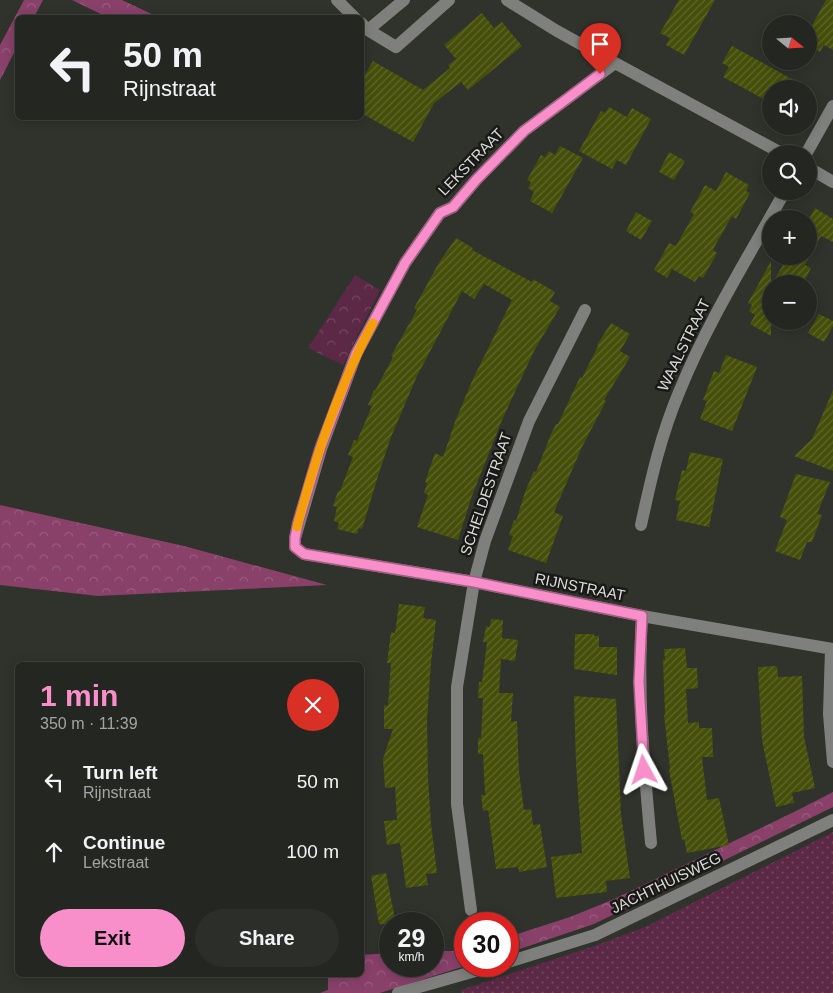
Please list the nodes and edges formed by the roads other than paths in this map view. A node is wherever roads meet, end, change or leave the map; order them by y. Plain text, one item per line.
1 (337, 0) edge
2 (404, 0) edge
3 (449, 0) edge
4 (507, 0) edge
5 (352, 15) edge
6 (365, 26) edge
7 (615, 63) junction
8 (833, 106) edge
9 (766, 145) edge
10 (811, 145) edge
11 (817, 173) edge
12 (833, 182) edge
13 (780, 200) edge
14 (585, 310) dead end
15 (641, 525) dead end
16 (321, 556) joint
17 (474, 582) junction
18 (642, 616) junction
19 (832, 649) edge
20 (833, 762) edge
21 (833, 820) edge
22 (651, 843) dead end
23 (470, 910) dead end
24 (519, 959) edge
25 (454, 977) edge
26 (398, 993) edge

1 - 5 street
2 - 6 street
3 - 6 street
4 - 7 street
7 - 9 street
7 - 16 street, LEKSTRAAT
8 - 10 street
11 - 12 street
13 - 15 street, WAALSTRAAT
14 - 17 street, SCHELDESTRAAT
16 - 17 street, RIJNSTRAAT
17 - 18 street, RIJNSTRAAT
17 - 23 street, SCHELDESTRAAT
18 - 19 street, RIJNSTRAAT
18 - 22 street
19 - 20 street
21 - 24 street, JACHTHUISWEG
25 - 26 street

